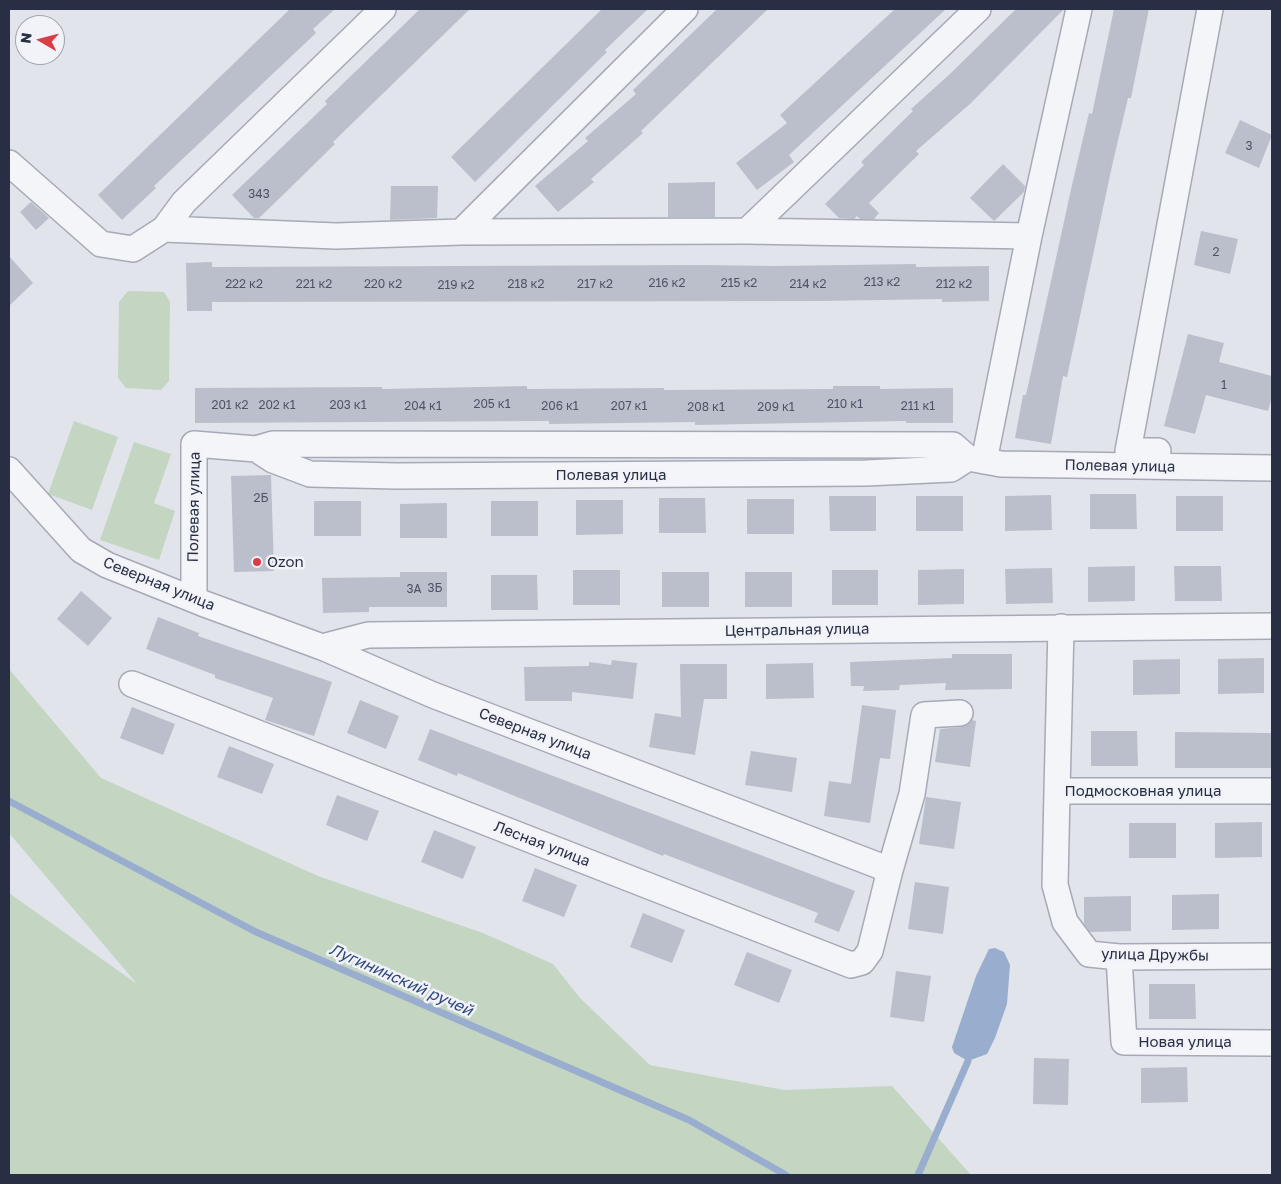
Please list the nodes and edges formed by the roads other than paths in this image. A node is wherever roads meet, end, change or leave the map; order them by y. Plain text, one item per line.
1 (383, 9) edge
2 (685, 9) edge
3 (978, 9) edge
4 (1078, 9) edge
5 (1210, 9) edge
6 (9, 163) edge
7 (164, 229) junction
8 (747, 231) junction
9 (461, 232) junction
10 (1029, 236) junction
11 (623, 446) junction
12 (256, 449) junction
13 (1272, 452) edge
14 (976, 459) junction
15 (1272, 468) edge
16 (624, 476) junction
17 (16, 478) edge
18 (194, 599) junction
19 (1272, 626) edge
20 (1061, 627) junction
21 (322, 647) junction
22 (132, 684) dead end
23 (960, 713) dead end
24 (1057, 791) junction
25 (1272, 791) edge
26 (890, 870) junction
27 (1272, 956) edge
28 (1119, 957) junction
29 (1272, 1043) edge

1 - 7 street
2 - 9 street
3 - 8 street
4 - 10 street
5 - 13 street
6 - 7 street
7 - 9 street
8 - 9 street
8 - 10 street
10 - 14 street
11 - 12 street, Полевая улица
11 - 14 street, Полевая улица
11 - 16 street
12 - 16 street, Полевая улица
12 - 18 street, Полевая улица
14 - 15 street, Полевая улица
14 - 16 street, Полевая улица
17 - 18 street, Северная улица
18 - 21 street, Северная улица
19 - 20 street, Центральная улица
20 - 21 street, Центральная улица
20 - 24 street, Подмосковная улица
21 - 26 street, Северная улица
22 - 26 street, Лесная улица
23 - 26 street
24 - 25 street, Подмосковная улица
24 - 28 street, улица Дружбы
27 - 28 street, улица Дружбы
28 - 29 street, Новая улица

